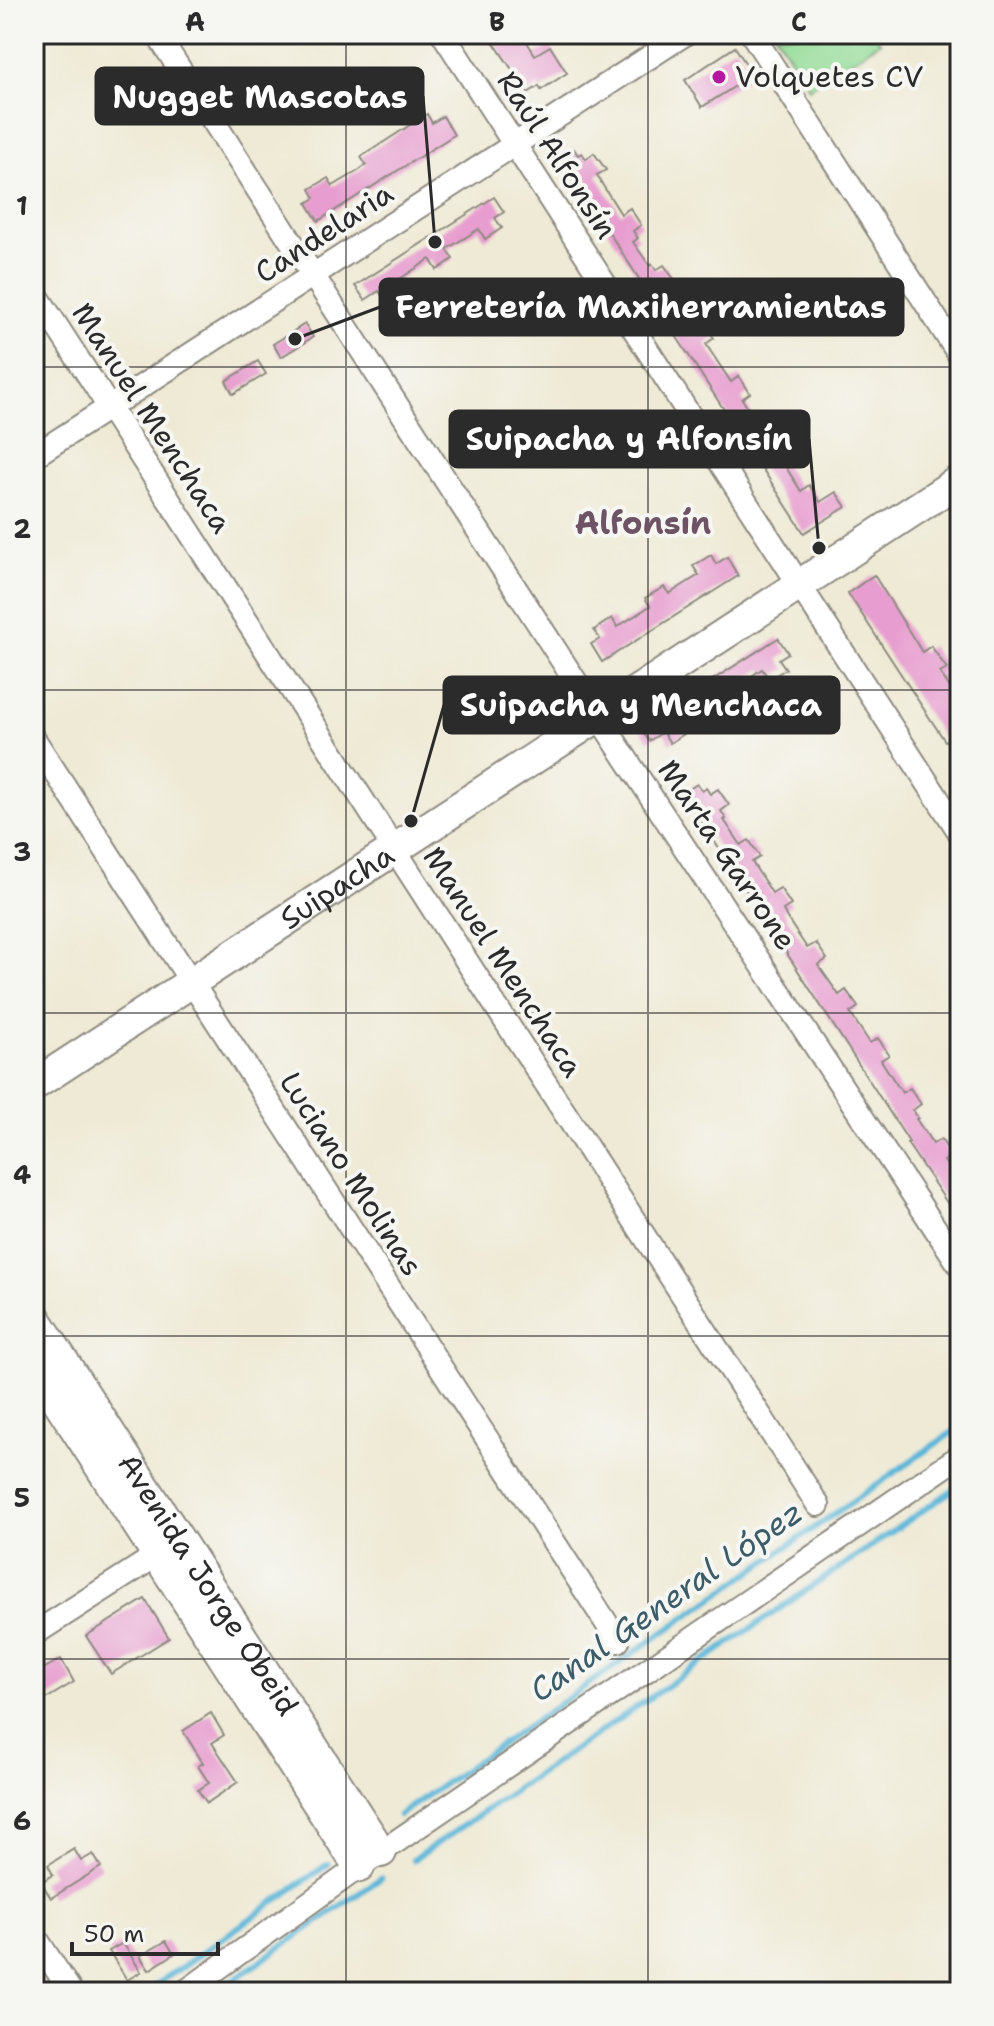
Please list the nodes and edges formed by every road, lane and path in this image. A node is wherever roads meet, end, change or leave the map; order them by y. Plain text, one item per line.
1 (157, 34) edge
2 (443, 34) edge
3 (685, 34) edge
4 (752, 34) edge
5 (515, 145) junction
6 (313, 276) junction
7 (34, 291) edge
8 (960, 356) edge
9 (109, 407) junction
10 (34, 456) edge
11 (960, 480) edge
12 (799, 585) junction
13 (598, 716) junction
14 (34, 739) edge
15 (960, 833) edge
16 (394, 849) junction
17 (192, 982) junction
18 (34, 1085) edge
19 (960, 1266) edge
20 (34, 1316) edge
21 (34, 1364) edge
22 (960, 1456) edge
23 (818, 1505) dead end
24 (168, 1548) junction
25 (34, 1634) edge
26 (618, 1641) dead end
27 (370, 1860) junction
28 (34, 1935) edge
29 (71, 1992) edge
30 (185, 1992) edge

1 - 6 street, Marta Garrone
2 - 5 street, Raúl Alfonsín
3 - 5 street, Candelaria
4 - 8 street
5 - 6 street, Candelaria
5 - 12 street, Raúl Alfonsín
6 - 9 street, Candelaria
6 - 13 street, Marta Garrone
7 - 9 street, Manuel Menchaca
9 - 10 street, Candelaria
9 - 16 street, Manuel Menchaca
11 - 12 main road, Suipacha
12 - 13 main road, Suipacha
12 - 15 street, Raúl Alfonsín
13 - 16 main road, Suipacha
13 - 19 street, Marta Garrone
14 - 17 street, Luciano Molinas
16 - 17 main road, Suipacha
16 - 23 street, Manuel Menchaca
17 - 18 main road, Suipacha
17 - 26 street, Luciano Molinas
20 - 24 main road, Avenida Jorge Obeid
21 - 24 main road, Avenida Jorge Obeid
22 - 27 street
24 - 25 street
24 - 27 main road, Avenida Jorge Obeid
27 - 30 street
28 - 29 street

